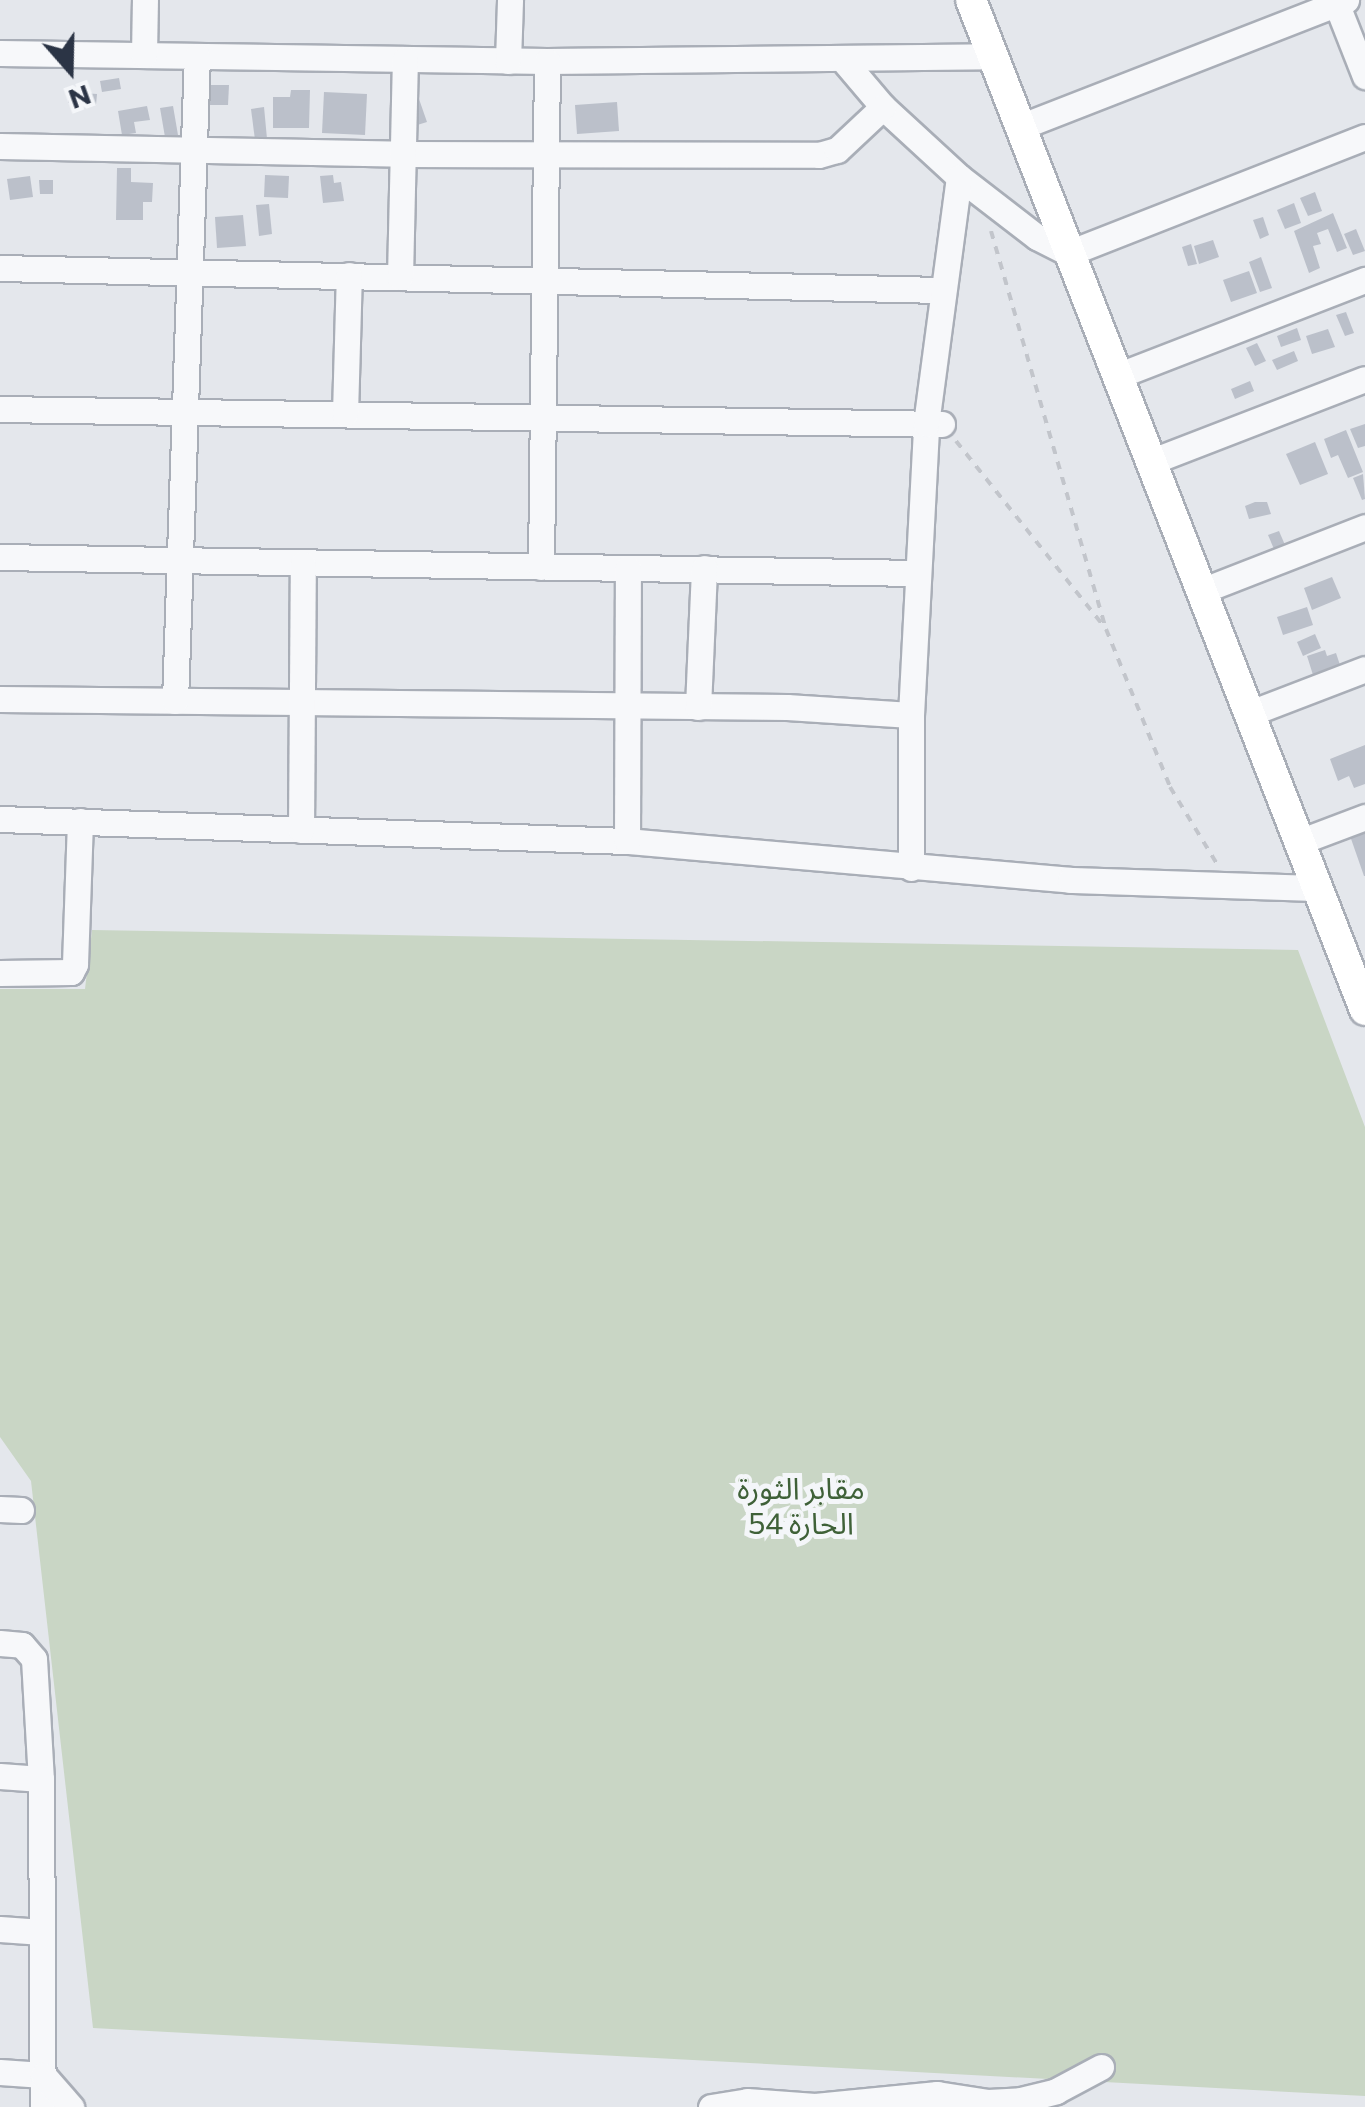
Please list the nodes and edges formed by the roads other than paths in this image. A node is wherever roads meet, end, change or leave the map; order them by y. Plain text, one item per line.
1 (146, 0) edge
2 (510, 0) edge
3 (972, 0) edge
4 (1340, 1) edge
5 (0, 53) edge
6 (144, 55) junction
7 (197, 56) junction
8 (992, 56) junction
9 (405, 59) junction
10 (508, 61) junction
11 (844, 61) junction
12 (547, 62) junction
13 (1365, 76) edge
14 (883, 107) junction
15 (1020, 126) junction
16 (1365, 137) edge
17 (0, 146) edge
18 (194, 150) junction
19 (403, 154) junction
20 (546, 154) junction
21 (959, 177) junction
22 (1069, 254) junction
23 (0, 268) edge
24 (190, 272) junction
25 (349, 276) junction
26 (400, 276) junction
27 (546, 280) junction
28 (1365, 280) edge
29 (942, 290) junction
30 (1117, 376) junction
31 (1365, 378) edge
32 (0, 408) edge
33 (185, 412) junction
34 (345, 414) junction
35 (543, 419) junction
36 (934, 424) junction
37 (1150, 462) junction
38 (1365, 527) edge
39 (0, 557) edge
40 (180, 561) junction
41 (303, 564) junction
42 (541, 567) junction
43 (628, 568) junction
44 (704, 568) junction
45 (917, 573) junction
46 (1201, 591) junction
47 (1365, 669) edge
48 (0, 699) edge
49 (176, 701) junction
50 (302, 703) junction
51 (626, 704) junction
52 (698, 707) junction
53 (1248, 714) junction
54 (911, 715) junction
55 (1365, 817) edge
56 (0, 819) edge
57 (80, 821) junction
58 (301, 830) junction
59 (627, 841) junction
60 (1300, 842) junction
61 (912, 868) junction
62 (1317, 888) junction
63 (1358, 971) edge
64 (0, 974) edge
65 (1365, 1010) edge
66 (0, 1643) edge
67 (0, 1776) edge
68 (41, 1778) junction
69 (0, 1929) edge
70 (42, 1932) junction
71 (1101, 2067) dead end
72 (0, 2072) edge
73 (43, 2075) junction
74 (44, 2107) edge
75 (71, 2107) edge
76 (710, 2107) edge

1 - 6 street
2 - 10 street
3 - 8 main road
4 - 13 street
4 - 15 street
5 - 6 street
6 - 7 street
7 - 9 street
7 - 18 street
8 - 11 street
8 - 15 main road
9 - 10 street
9 - 19 street
10 - 12 street
11 - 12 street
11 - 14 street
12 - 20 street
14 - 20 street
14 - 21 street
15 - 22 main road
16 - 22 street
17 - 18 street
18 - 19 street
18 - 24 street
19 - 20 street
19 - 26 street
20 - 27 street
21 - 22 street
21 - 29 street
22 - 30 main road
23 - 24 street
24 - 25 street
24 - 33 street
25 - 26 street
25 - 34 street
26 - 27 street
27 - 29 street
27 - 35 street
28 - 30 street
29 - 36 street
30 - 37 main road
31 - 37 street
32 - 33 street
33 - 34 street
33 - 40 street
34 - 35 street
35 - 36 street
35 - 42 street
36 - 45 street
37 - 46 main road
38 - 46 street
39 - 40 street
40 - 41 street
40 - 49 street
41 - 42 street
41 - 50 street
42 - 43 street
43 - 44 street
43 - 51 street
44 - 45 street
44 - 52 street
45 - 54 street
46 - 53 main road
47 - 53 street
48 - 49 street
49 - 50 street
50 - 51 street
50 - 58 street
51 - 52 street
51 - 59 street
52 - 54 street
53 - 60 main road
54 - 61 street
55 - 60 street
56 - 57 street
57 - 58 street
57 - 64 street
58 - 59 street
59 - 61 street
60 - 62 main road
61 - 62 street
62 - 63 main road
63 - 65 main road
66 - 68 street
67 - 68 street
68 - 70 street
69 - 70 street
70 - 73 street
71 - 76 street
72 - 73 street
73 - 74 street
73 - 75 street

